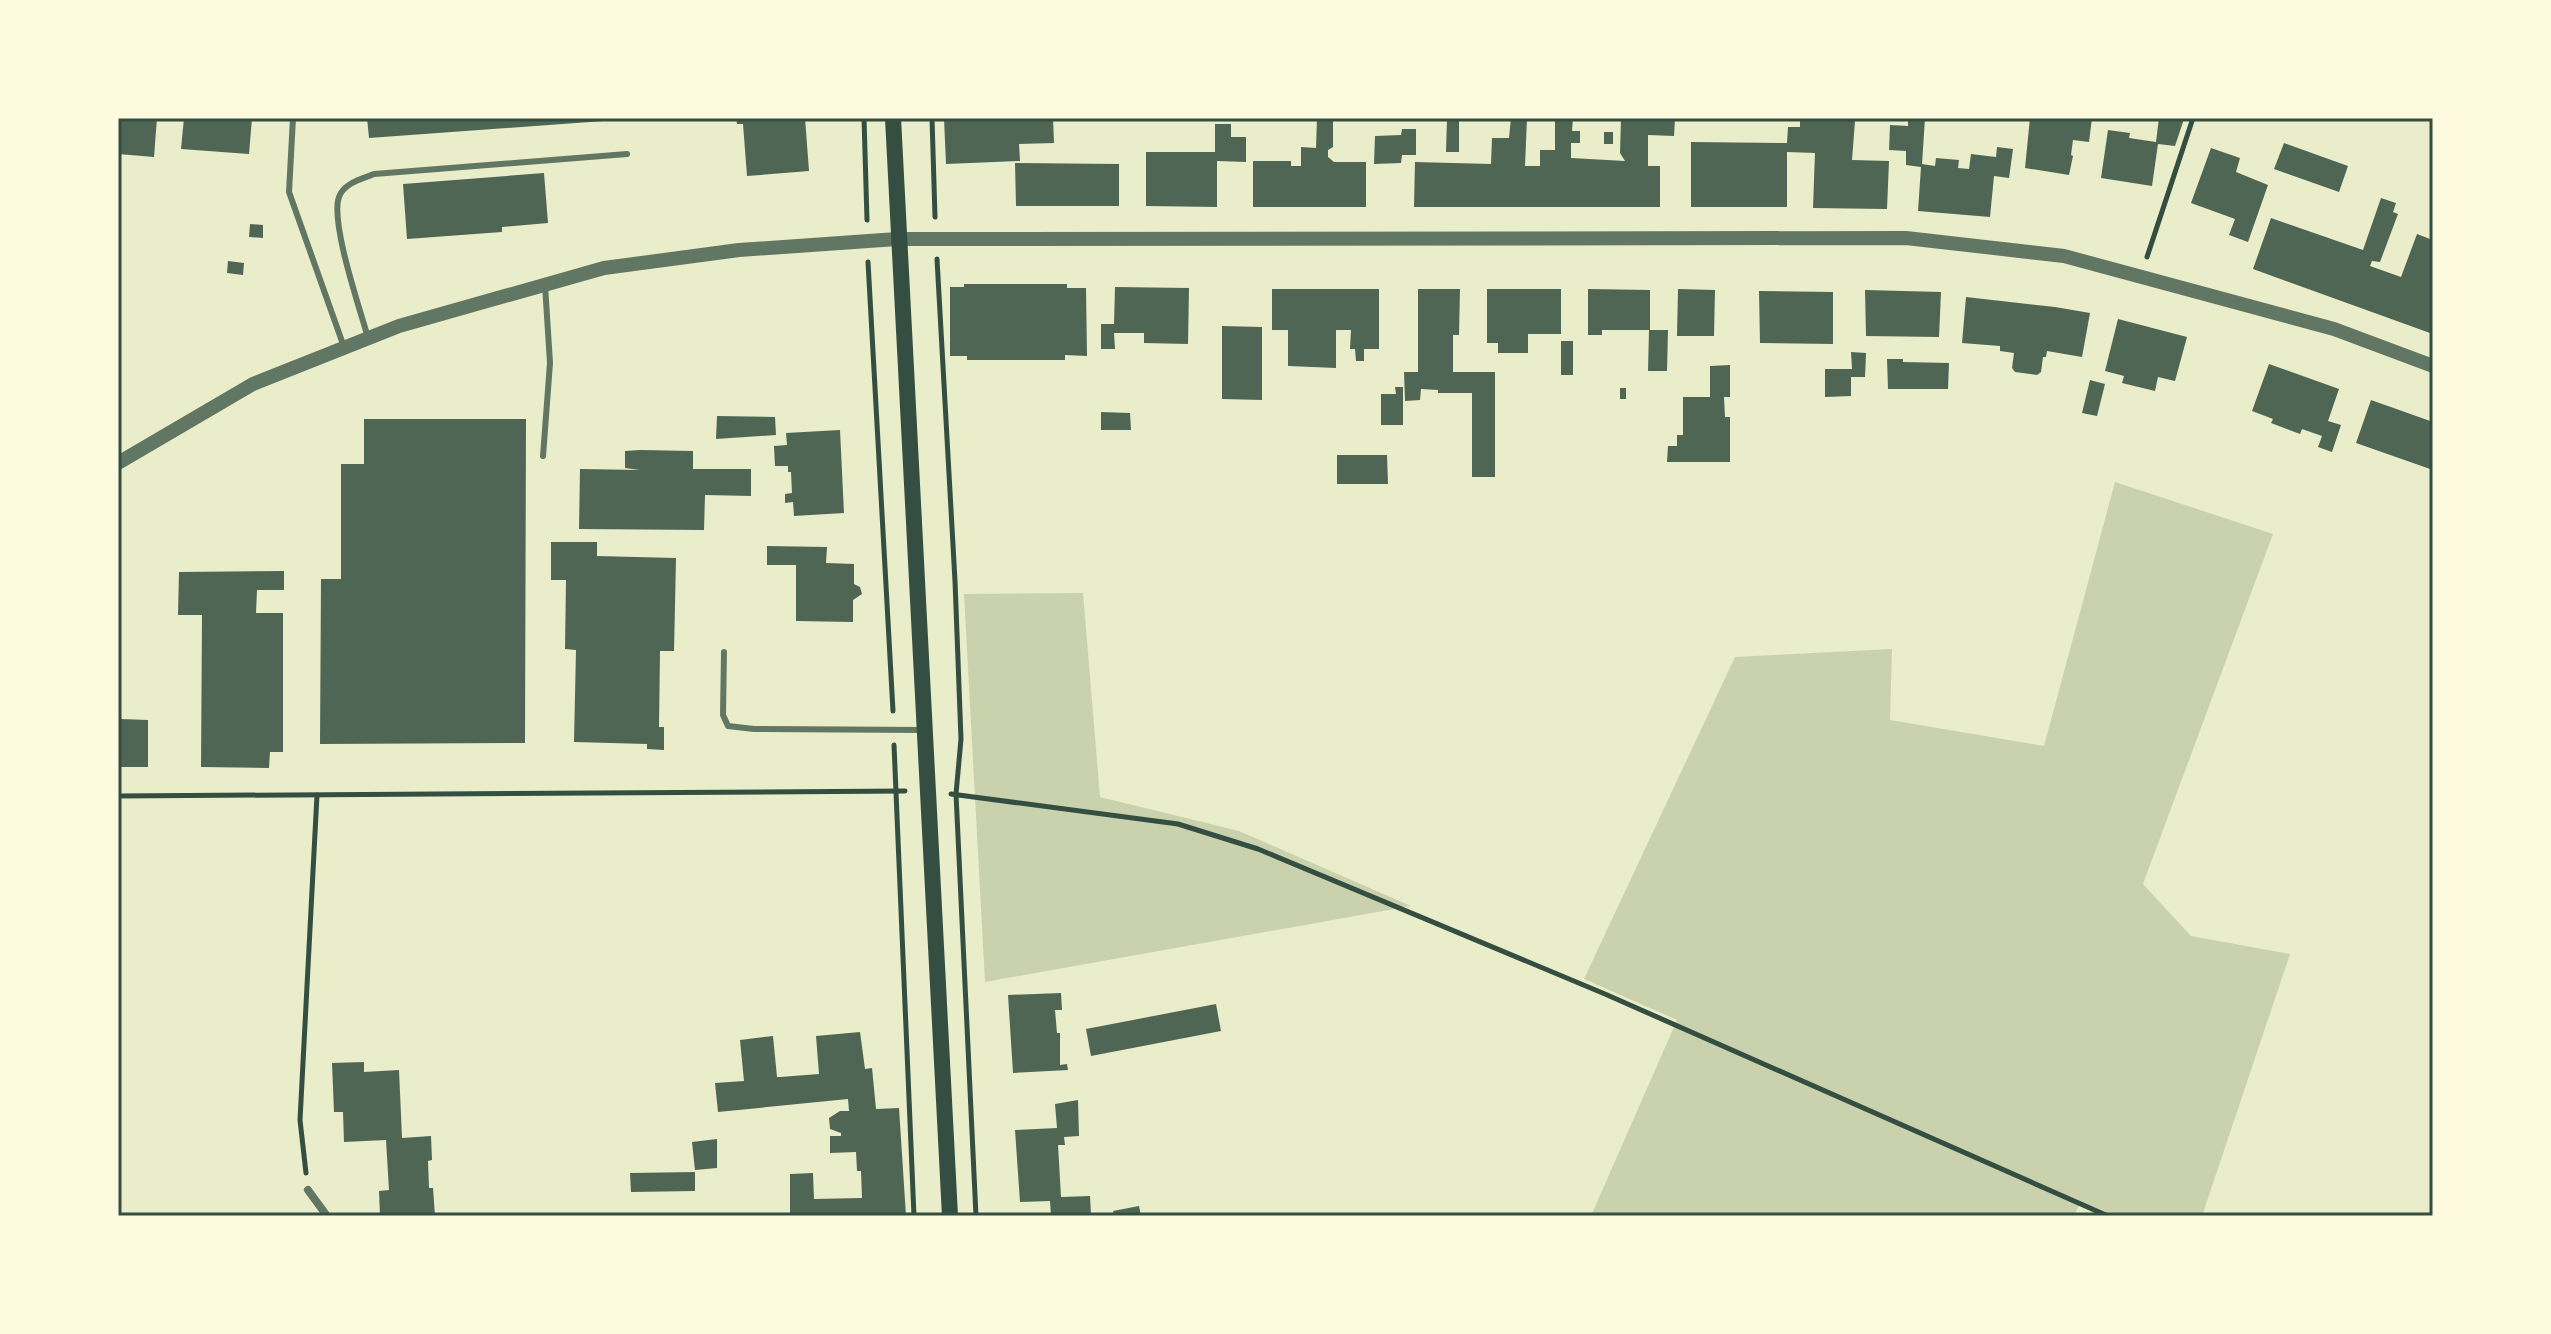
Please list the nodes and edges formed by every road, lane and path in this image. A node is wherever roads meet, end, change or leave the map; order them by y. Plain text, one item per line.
1 (293, 118) edge
2 (864, 118) edge
3 (893, 118) edge
4 (932, 118) edge
5 (2193, 118) edge
6 (627, 154) dead end
7 (897, 239) junction
8 (936, 239) junction
9 (867, 241) junction
10 (2140, 276) junction
11 (545, 285) junction
12 (368, 338) junction
13 (344, 347) junction
14 (2433, 366) edge
15 (543, 456) dead end
16 (118, 463) edge
17 (724, 652) dead end
18 (924, 730) junction
19 (894, 731) junction
20 (897, 792) junction
21 (956, 794) junction
22 (317, 795) junction
23 (118, 796) edge
24 (308, 1190) joint
25 (327, 1216) edge
26 (914, 1216) edge
27 (950, 1216) edge
28 (976, 1216) edge
29 (2108, 1216) edge

1 - 13 lane
2 - 9 path
3 - 7 main road
4 - 8 path
5 - 10 path
6 - 12 lane
7 - 8 street
7 - 9 street
7 - 18 main road
8 - 10 street
8 - 21 path
9 - 11 street
9 - 19 path
10 - 14 street
11 - 12 street
11 - 15 lane
12 - 13 street
13 - 16 street
17 - 19 lane
18 - 19 lane
18 - 27 main road
19 - 20 path
20 - 22 path
20 - 26 path
21 - 28 path
21 - 29 path
22 - 23 path
22 - 24 path
24 - 25 street

